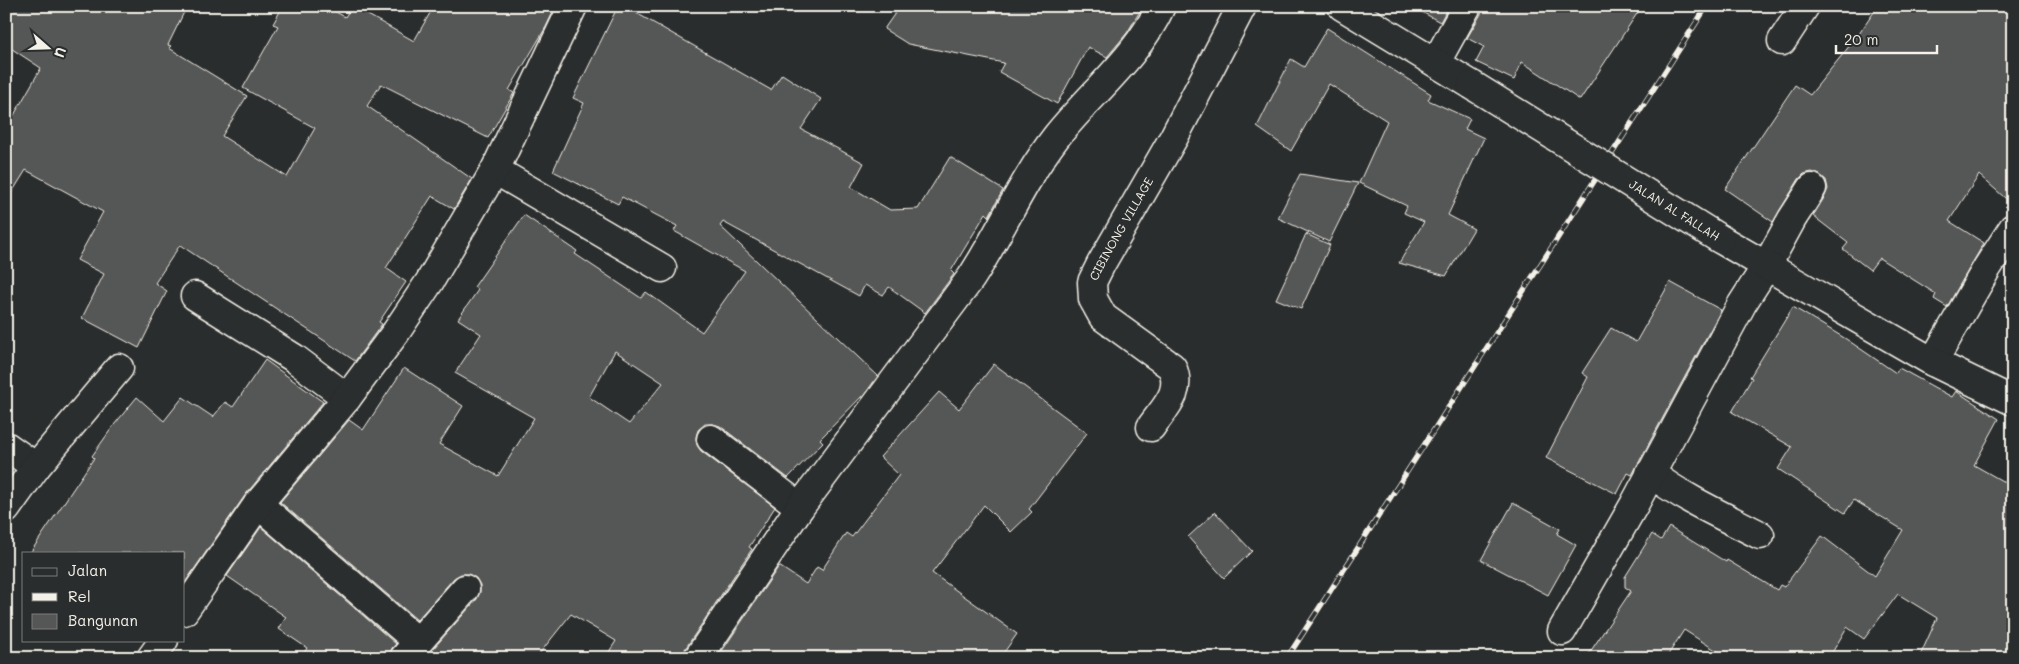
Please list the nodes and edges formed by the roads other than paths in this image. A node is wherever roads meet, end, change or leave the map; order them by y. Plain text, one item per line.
1 (573, 6) edge
2 (1161, 6) edge
3 (1242, 6) edge
4 (1342, 6) edge
5 (1467, 6) edge
6 (1805, 6) edge
7 (1782, 41) dead end
8 (1436, 62) junction
9 (495, 170) junction
10 (1812, 188) dead end
11 (2013, 228) edge
12 (1767, 265) junction
13 (662, 268) dead end
14 (195, 296) dead end
15 (1933, 362) junction
16 (119, 368) dead end
17 (347, 398) junction
18 (2013, 401) edge
19 (1151, 427) dead end
20 (711, 439) dead end
21 (6, 446) edge
22 (36, 467) junction
23 (1650, 473) junction
24 (258, 504) junction
25 (800, 507) junction
26 (6, 509) edge
27 (1760, 534) dead end
28 (465, 589) dead end
29 (185, 610) edge
30 (1562, 631) dead end
31 (163, 642) edge
32 (411, 649) edge
33 (152, 658) edge
34 (698, 658) edge

1 - 9 street
2 - 25 street
3 - 19 street, CIBINONG VILLAGE
4 - 8 street, JALAN AL FALLAH
5 - 8 street
6 - 7 street
8 - 12 street, JALAN AL FALLAH, bridge
9 - 13 street
9 - 17 street
10 - 12 street
11 - 15 street
12 - 15 street, JALAN AL FALLAH
12 - 23 street
14 - 17 street
15 - 18 street, JALAN AL FALLAH
16 - 22 street
17 - 24 street
20 - 25 street
21 - 22 street
22 - 26 street
23 - 27 street
23 - 30 street
24 - 29 street
24 - 32 street
25 - 34 street
28 - 32 street
31 - 33 street

